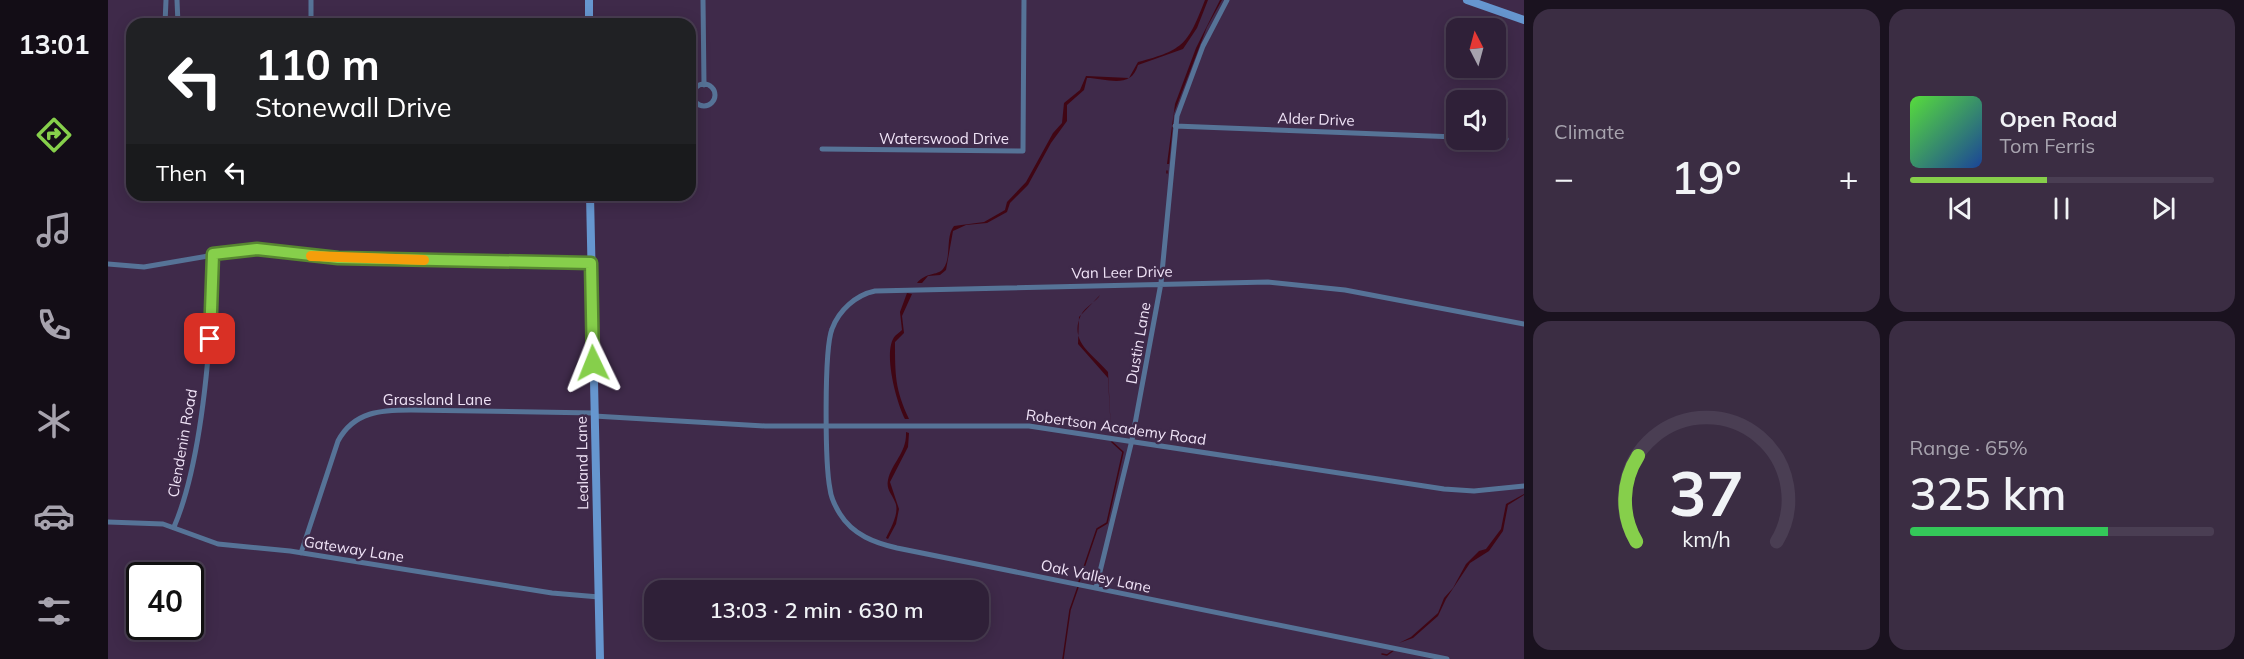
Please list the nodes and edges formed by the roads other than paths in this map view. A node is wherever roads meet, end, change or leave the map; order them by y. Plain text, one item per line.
1 (166, 0) edge
2 (177, 0) edge
3 (311, 0) edge
4 (589, 0) edge
5 (703, 0) edge
6 (1024, 0) edge
7 (1227, 0) edge
8 (1467, 0) edge
9 (165, 18) edge
10 (178, 18) edge
11 (310, 18) edge
12 (589, 18) edge
13 (1524, 20) edge
14 (704, 85) junction
15 (696, 88) edge
16 (696, 101) edge
17 (1175, 126) junction
18 (1446, 137) edge
19 (822, 149) dead end
20 (590, 201) edge
21 (213, 254) junction
22 (591, 263) junction
23 (108, 264) edge
24 (1161, 283) junction
25 (1524, 324) edge
26 (594, 415) junction
27 (828, 426) junction
28 (1132, 440) junction
29 (1524, 486) edge
30 (108, 522) edge
31 (174, 527) junction
32 (300, 553) junction
33 (1096, 588) junction
34 (598, 597) junction
35 (600, 659) edge
36 (1447, 659) edge

1 - 9 street
2 - 10 street
3 - 11 street
4 - 12 street
5 - 14 street
6 - 19 street, Waterswood Drive
7 - 17 street, Dustin Lane
8 - 13 street
14 - 15 street
14 - 16 street
17 - 18 street, Alder Drive
17 - 24 street, Dustin Lane
20 - 22 street, Lealand Lane
21 - 22 street
21 - 23 street
21 - 31 street, Clendenin Road
22 - 26 street, Lealand Lane
24 - 25 street, Van Leer Drive
24 - 27 street, Van Leer Drive
24 - 28 street, Dustin Lane
26 - 27 street, Robertson Academy Road
26 - 32 street, Grassland Lane
26 - 34 street, Lealand Lane
27 - 28 street, Robertson Academy Road
27 - 33 street, Oak Valley Lane
28 - 29 street, Robertson Academy Road
28 - 33 street, Dustin Lane
30 - 31 street, Gateway Lane
31 - 32 street, Gateway Lane
32 - 34 street, Gateway Lane
33 - 36 street, Oak Valley Lane
34 - 35 street, Lealand Lane

